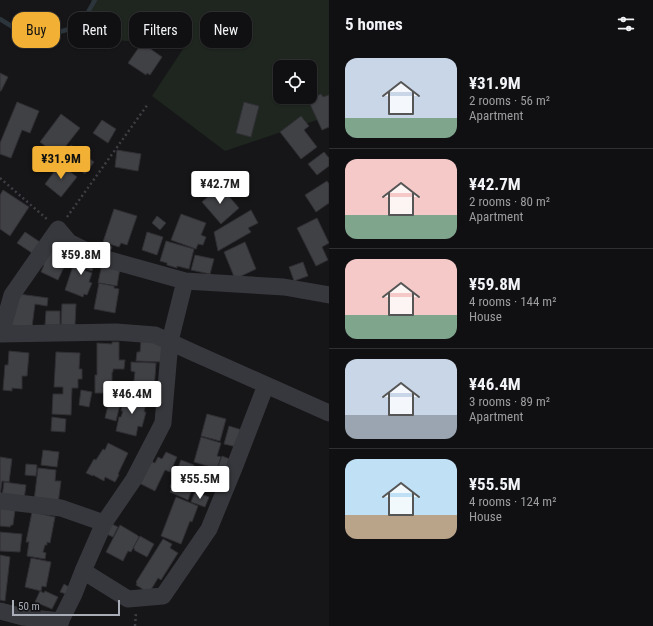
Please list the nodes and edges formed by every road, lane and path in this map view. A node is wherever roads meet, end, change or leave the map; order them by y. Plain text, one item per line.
1 (148, 104) dead end
2 (0, 178) edge
3 (58, 229) junction
4 (185, 281) junction
5 (6, 294) edge
6 (329, 295) edge
7 (0, 334) edge
8 (170, 341) junction
9 (266, 385) junction
10 (329, 413) edge
11 (0, 501) edge
12 (104, 523) junction
13 (83, 571) junction
14 (0, 611) edge
15 (60, 623) edge

1 - 3 path
2 - 3 path
3 - 4 street
3 - 5 street
4 - 6 street
4 - 8 street
5 - 7 street
7 - 8 street
8 - 9 street
8 - 12 street
9 - 10 street
9 - 13 street
11 - 12 street
12 - 13 street
13 - 15 street
14 - 15 street

